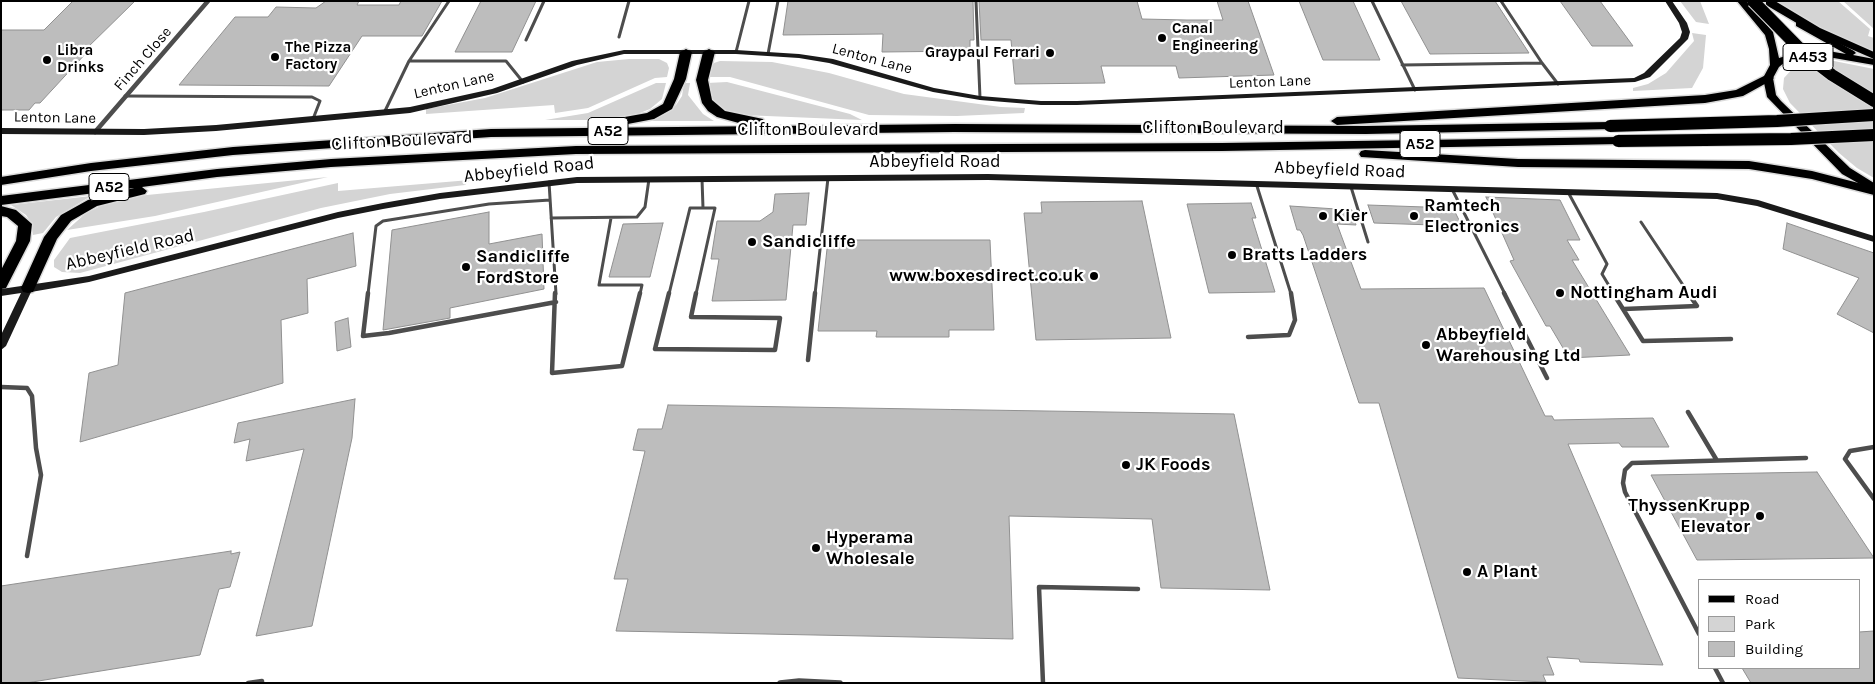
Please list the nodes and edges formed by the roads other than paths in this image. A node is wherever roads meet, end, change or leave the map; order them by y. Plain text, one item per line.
1 (208, 1) edge
2 (448, 1) edge
3 (544, 1) edge
4 (629, 1) edge
5 (749, 1) edge
6 (778, 1) edge
7 (976, 1) edge
8 (1372, 1) edge
9 (1501, 1) edge
10 (1668, 1) edge
11 (1741, 1) edge
12 (1753, 1) edge
13 (1770, 2) edge
14 (619, 37) dead end
15 (526, 40) dead end
16 (686, 52) junction
17 (709, 52) junction
18 (736, 52) junction
19 (768, 54) junction
20 (1874, 56) edge
21 (1862, 59) junction
22 (409, 61) junction
23 (1874, 62) edge
24 (1542, 63) junction
25 (1402, 65) junction
26 (1775, 65) junction
27 (980, 67) joint
28 (1768, 78) junction
29 (523, 82) junction
30 (1558, 84) junction
31 (1414, 90) junction
32 (125, 96) junction
33 (980, 98) junction
34 (1874, 101) edge
35 (384, 113) junction
36 (1874, 115) edge
37 (313, 120) junction
38 (1217, 128) junction
39 (864, 129) junction
40 (1, 131) edge
41 (94, 133) junction
42 (491, 133) junction
43 (1874, 135) edge
44 (1222, 147) junction
45 (217, 173) junction
46 (828, 178) junction
47 (650, 179) junction
48 (702, 179) junction
49 (1, 181) edge
50 (549, 182) junction
51 (1256, 183) junction
52 (1351, 186) junction
53 (1452, 189) junction
54 (1874, 189) edge
55 (1568, 192) junction
56 (550, 200) junction
57 (1, 201) edge
58 (703, 208) junction
59 (1, 211) edge
60 (551, 218) junction
61 (611, 218) junction
62 (1641, 222) dead end
63 (1874, 239) edge
64 (1368, 242) dead end
65 (1, 284) edge
66 (28, 288) junction
67 (1, 293) edge
68 (556, 302) junction
69 (1624, 309) junction
70 (1248, 337) dead end
71 (1730, 339) dead end
72 (1, 346) edge
73 (808, 360) dead end
74 (1547, 378) dead end
75 (1, 387) edge
76 (1688, 412) dead end
77 (1874, 447) edge
78 (1806, 458) dead end
79 (1716, 459) junction
80 (1867, 490) junction
81 (1874, 490) edge
82 (1874, 499) edge
83 (27, 556) dead end
84 (1138, 589) dead end
85 (1698, 632) edge
86 (1716, 669) edge
87 (248, 683) edge
88 (262, 683) edge
89 (780, 683) edge
90 (840, 683) edge
91 (1043, 683) edge
92 (1723, 683) edge

1 - 32 street, Finch Close
2 - 22 lane
3 - 15 lane
4 - 14 lane
5 - 18 lane
6 - 19 lane
7 - 27 lane
8 - 25 lane
9 - 24 lane
10 - 30 street, Lenton Lane
11 - 26 main road, A453
12 - 34 highway, A453, bridge
13 - 20 highway
13 - 21 main road, A453
16 - 17 street, Lenton Lane
16 - 29 street, Lenton Lane
16 - 42 highway
17 - 18 street, Lenton Lane
17 - 39 highway
18 - 19 street, Lenton Lane
19 - 33 street, Lenton Lane
21 - 23 main road, A453
21 - 26 main road, A453
22 - 29 lane
22 - 35 lane
24 - 25 lane
24 - 30 lane
25 - 31 lane
26 - 28 main road, A453
27 - 33 lane
28 - 38 highway
28 - 54 main road, A453
29 - 35 street, Lenton Lane
30 - 31 street, Lenton Lane
31 - 33 street, Lenton Lane
32 - 37 lane
32 - 41 street, Finch Close
35 - 37 street, Lenton Lane
36 - 38 highway, Clifton Boulevard / A52, bridge
37 - 41 street, Lenton Lane
38 - 39 highway, Clifton Boulevard / A52
39 - 42 highway, Clifton Boulevard / A52
40 - 41 street, Lenton Lane
42 - 49 highway, Clifton Boulevard / A52
43 - 44 highway, Clifton Boulevard / A52, bridge
44 - 45 highway, Clifton Boulevard / A52
44 - 54 highway
45 - 57 highway, Clifton Boulevard / A52
45 - 66 highway
46 - 48 street, Abbeyfield Road
46 - 51 street, Abbeyfield Road
46 - 73 lane
47 - 48 street, Abbeyfield Road
47 - 50 street, Abbeyfield Road
47 - 61 lane
48 - 58 lane
50 - 56 lane
50 - 66 street, Abbeyfield Road
51 - 52 street, Abbeyfield Road
51 - 70 lane
52 - 53 street, Abbeyfield Road
52 - 64 lane
53 - 55 street, Abbeyfield Road
53 - 74 lane
55 - 63 street, Abbeyfield Road
55 - 69 lane
56 - 60 lane
56 - 68 lane
58 - 58 lane
59 - 65 highway
60 - 61 lane
60 - 68 lane
61 - 68 lane
62 - 69 lane
66 - 67 street, Abbeyfield Road
66 - 72 street
69 - 71 lane
75 - 83 lane
76 - 79 lane
77 - 80 lane
78 - 79 lane
79 - 85 lane
80 - 81 lane
80 - 82 lane
84 - 91 lane
86 - 92 lane
87 - 88 lane
89 - 90 street

